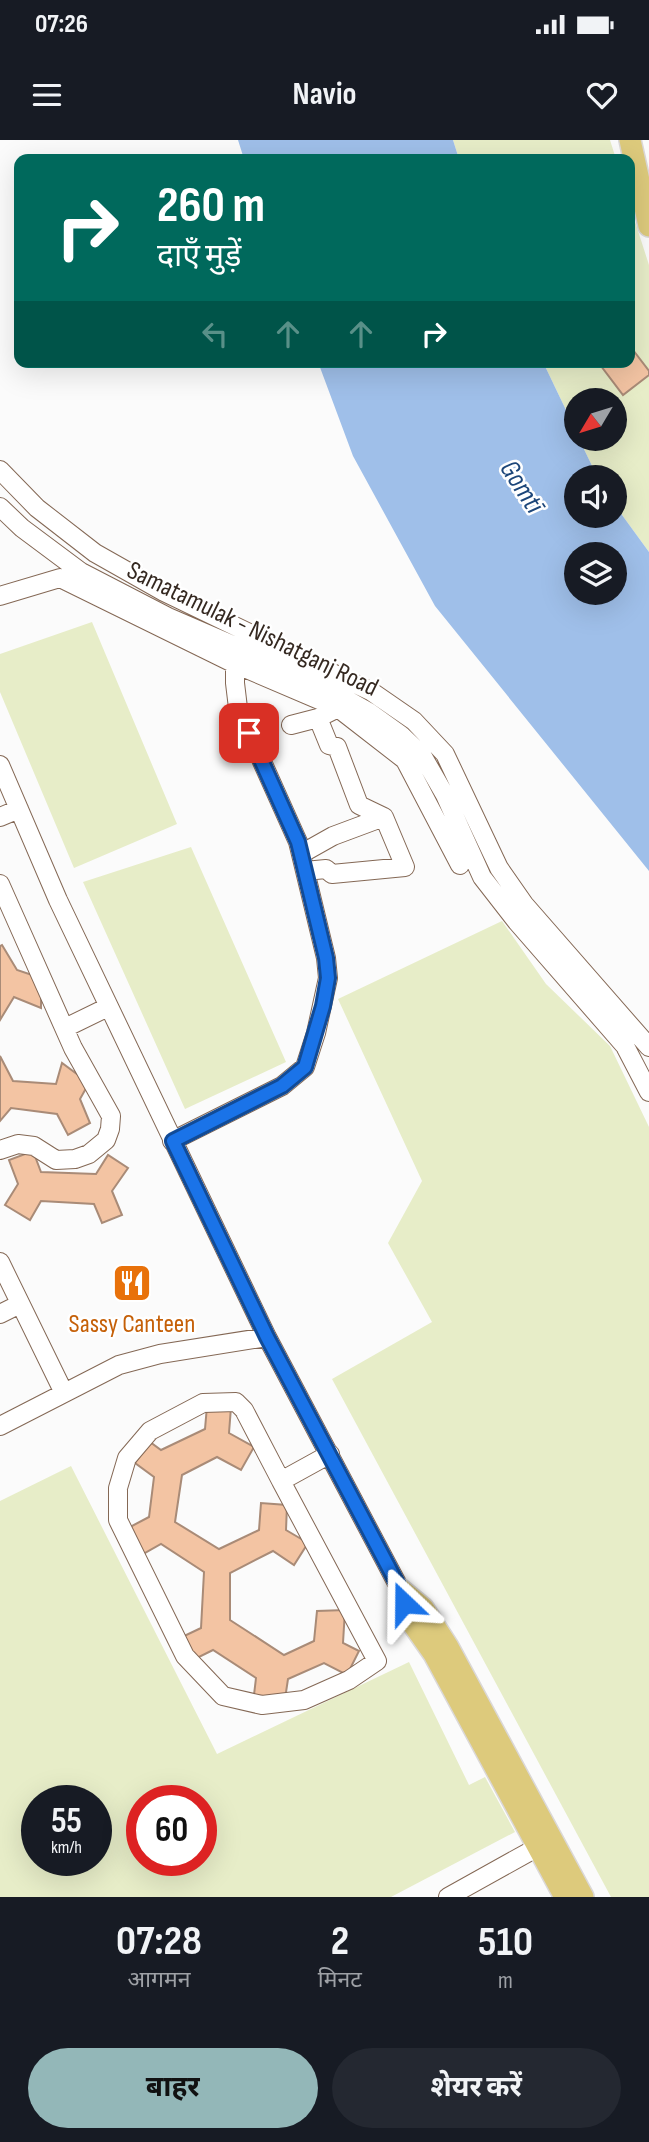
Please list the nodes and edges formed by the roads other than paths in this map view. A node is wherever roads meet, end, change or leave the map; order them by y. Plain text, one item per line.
1 (635, 163) edge
2 (649, 226) edge
3 (0, 470) edge
4 (0, 507) edge
5 (0, 596) edge
6 (235, 664) junction
7 (338, 708) junction
8 (318, 718) junction
9 (291, 725) dead end
10 (0, 765) edge
11 (19, 809) junction
12 (0, 817) edge
13 (384, 817) junction
14 (303, 862) junction
15 (460, 865) dead end
16 (0, 884) edge
17 (108, 1007) junction
18 (65, 1028) junction
19 (649, 1047) edge
20 (649, 1092) edge
21 (173, 1141) junction
22 (0, 1150) edge
23 (0, 1262) edge
24 (20, 1304) junction
25 (0, 1314) edge
26 (267, 1337) junction
27 (64, 1393) junction
28 (0, 1426) edge
29 (330, 1454) junction
30 (281, 1480) junction
31 (400, 1589) junction
32 (538, 1847) junction
33 (448, 1897) edge
34 (565, 1897) edge
35 (583, 1897) edge

1 - 2 main road
3 - 19 street, Samatamulak - Nishatganj Road
4 - 20 street, Samatamulak - Nishatganj Road
5 - 6 street
6 - 7 street
6 - 14 street
7 - 8 street
7 - 15 street
8 - 9 street
8 - 13 street
10 - 11 street
11 - 12 street
11 - 17 street
13 - 14 street
13 - 14 street
14 - 21 street
16 - 18 street
17 - 18 street
17 - 21 street
18 - 22 street
21 - 26 street
23 - 24 street
24 - 25 street
24 - 27 street
26 - 27 street
26 - 29 street
27 - 28 street
29 - 30 street
29 - 31 street
30 - 30 street
31 - 32 main road
31 - 35 main road
32 - 33 street
32 - 34 main road

